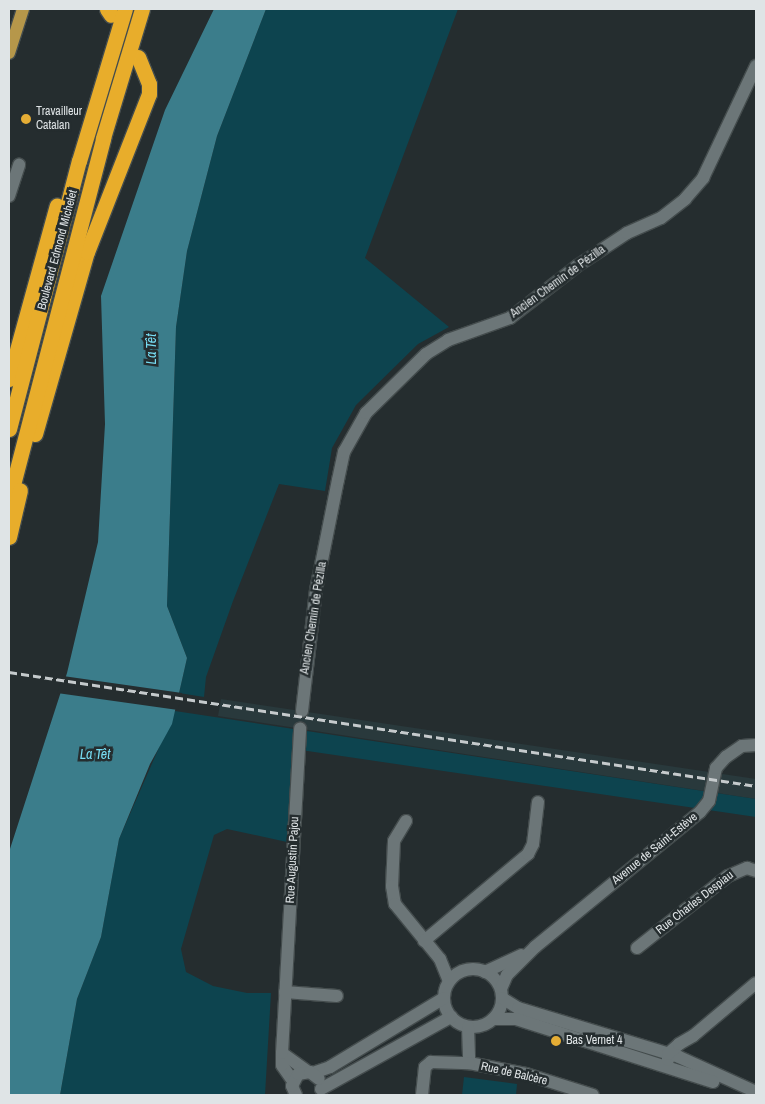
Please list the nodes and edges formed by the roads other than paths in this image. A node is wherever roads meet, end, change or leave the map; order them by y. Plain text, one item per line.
1 (21, 9) edge
2 (125, 9) edge
3 (142, 9) edge
4 (9, 52) edge
5 (138, 57) dead end
6 (756, 66) edge
7 (79, 161) junction
8 (19, 165) dead end
9 (9, 196) edge
10 (78, 235) junction
11 (87, 252) junction
12 (9, 379) edge
13 (9, 429) edge
14 (9, 500) edge
15 (9, 537) edge
16 (302, 711) dead end
17 (300, 728) dead end
18 (756, 744) edge
19 (538, 802) dead end
20 (406, 821) dead end
21 (756, 871) edge
22 (424, 941) junction
23 (535, 947) junction
24 (637, 948) dead end
25 (440, 960) junction
26 (464, 970) junction
27 (485, 972) junction
28 (449, 981) junction
29 (756, 983) edge
30 (285, 992) junction
31 (501, 994) junction
32 (337, 996) dead end
33 (444, 998) junction
34 (451, 1017) junction
35 (493, 1018) junction
36 (468, 1026) junction
37 (282, 1053) junction
38 (671, 1059) junction
39 (469, 1063) junction
40 (310, 1072) junction
41 (292, 1090) edge
42 (565, 1091) edge
43 (756, 1092) edge
44 (319, 1093) edge
45 (422, 1095) edge
46 (594, 1095) edge
47 (745, 1095) edge

1 - 4 main road
2 - 7 highway, Boulevard Edmond Michelet
3 - 10 highway, Boulevard Edmond Michelet
5 - 11 highway
6 - 16 street, Ancien Chemin de Pézilla
7 - 12 highway
7 - 13 highway, Boulevard Edmond Michelet
8 - 9 street
10 - 11 highway
10 - 14 highway, Boulevard Edmond Michelet
11 - 15 highway
17 - 30 street, Rue Augustin Pajou
18 - 23 street, Avenue de Saint-Estève
19 - 22 street
20 - 22 street
21 - 24 street, Rue Charles Despiau
22 - 25 street
23 - 27 street, Avenue de Saint-Estève
23 - 31 street, Avenue de Saint-Estève
25 - 26 street
25 - 28 street
26 - 27 street
26 - 28 street
27 - 31 street
28 - 33 street
29 - 38 street
30 - 32 street
30 - 37 street, Rue Augustin Pajou
31 - 35 street
31 - 38 street
33 - 34 street
33 - 40 street
34 - 36 street
34 - 44 street
35 - 36 street
35 - 38 street
36 - 39 street, Rue de Balcère
37 - 40 street
37 - 41 street
38 - 43 street
38 - 47 street
39 - 42 street, Rue de Balcère
39 - 45 street
40 - 41 street
40 - 44 street
42 - 46 street, Rue de Balcère

